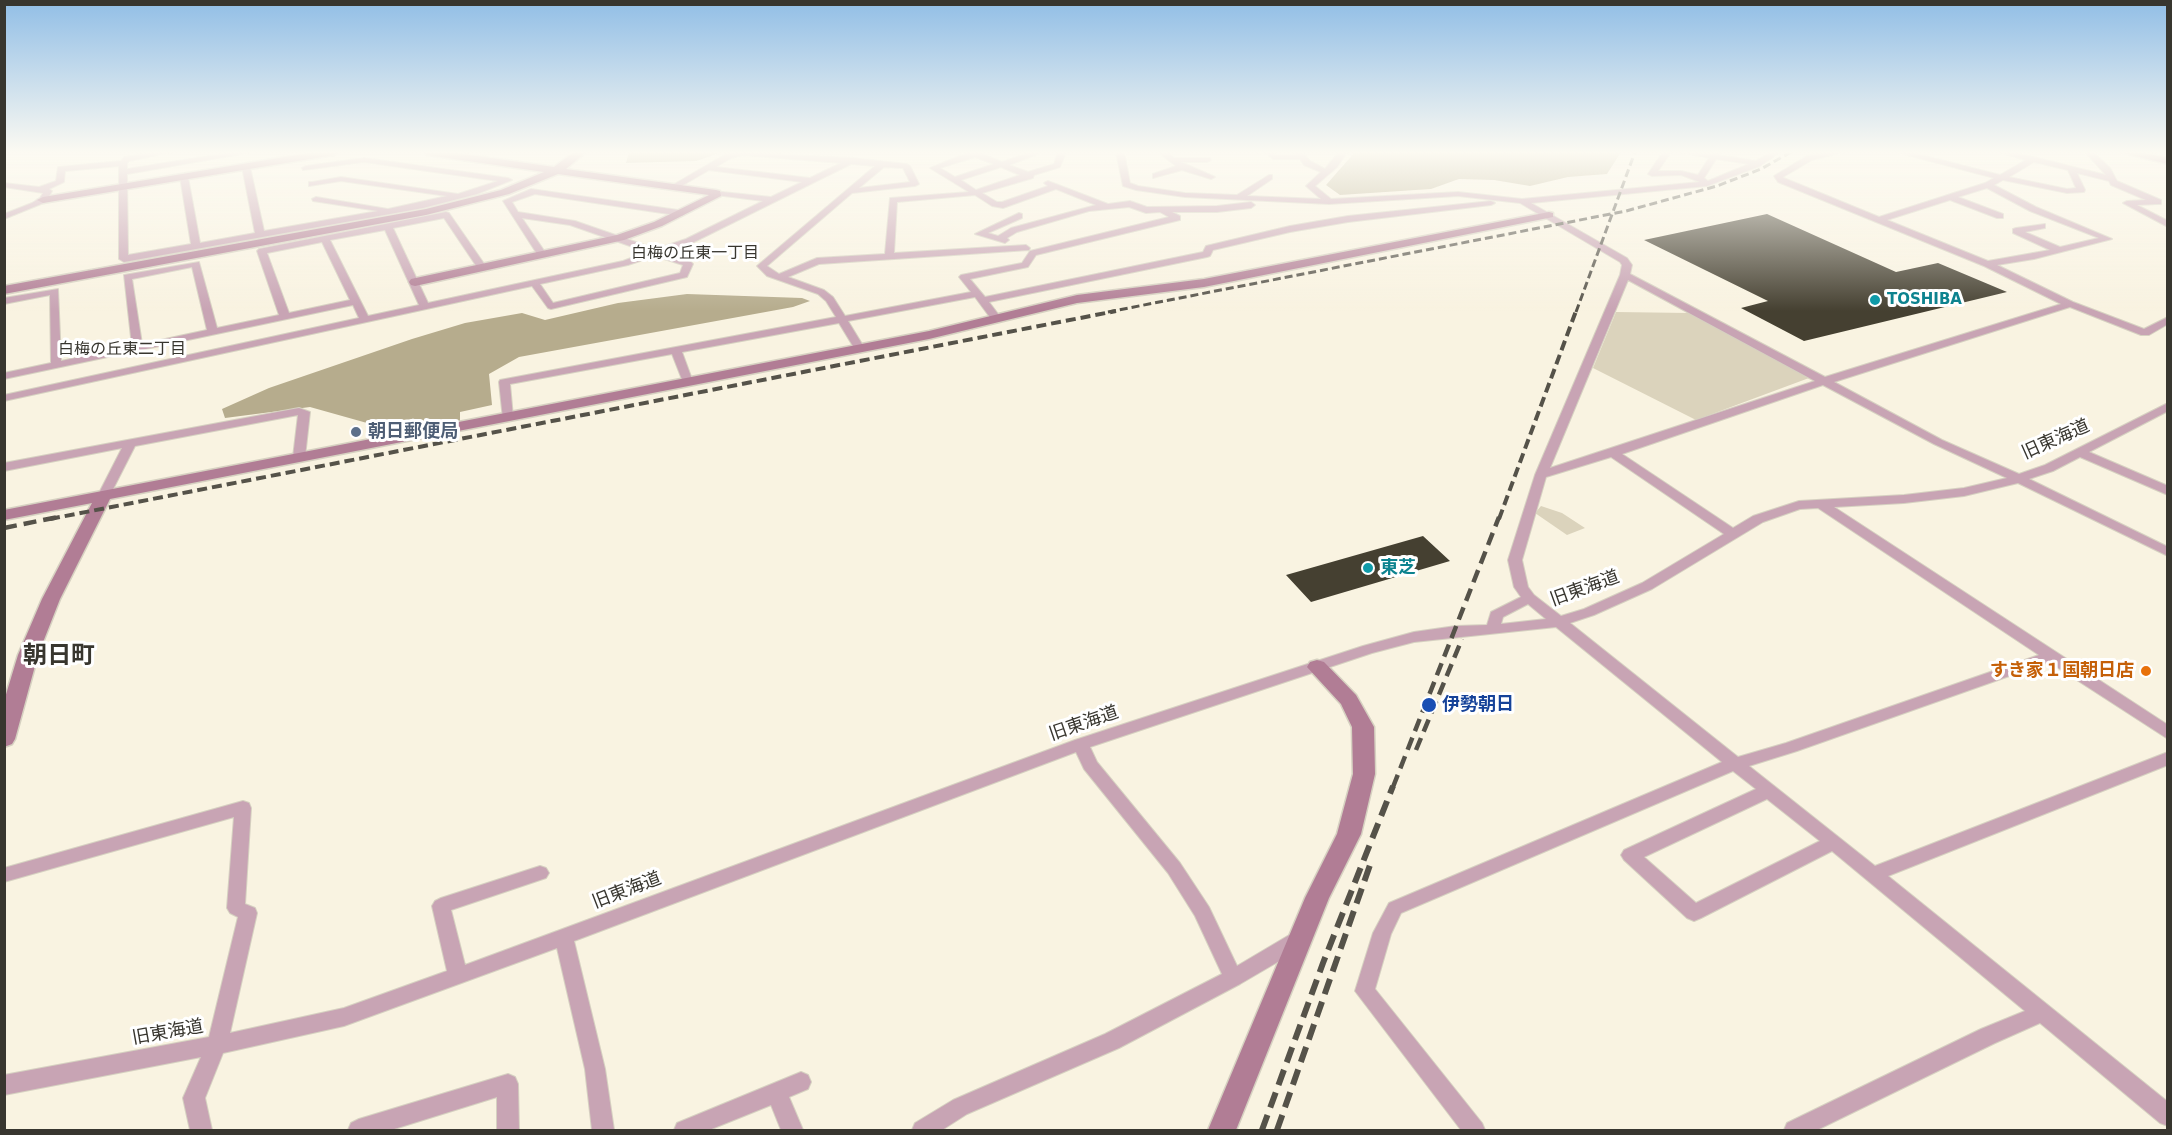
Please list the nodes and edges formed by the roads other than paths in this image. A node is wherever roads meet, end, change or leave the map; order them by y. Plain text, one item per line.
1 (24, 205) edge
2 (122, 205) edge
3 (189, 205) edge
4 (254, 205) edge
5 (318, 205) edge
6 (418, 205) edge
7 (454, 205) edge
8 (510, 205) edge
9 (628, 205) edge
10 (698, 205) edge
11 (761, 205) edge
12 (833, 205) edge
13 (893, 205) edge
14 (1118, 205) edge
15 (1133, 205) edge
16 (1248, 205) edge
17 (1476, 205) edge
18 (1530, 205) edge
19 (1842, 205) edge
20 (1929, 205) edge
21 (1971, 205) edge
22 (2025, 205) edge
23 (2131, 205) edge
24 (1106, 206) joint
25 (395, 210) junction
26 (1162, 210) junction
27 (320, 211) junction
28 (682, 213) junction
29 (516, 214) junction
30 (1550, 215) junction
31 (1019, 216) dead end
32 (2000, 216) dead end
33 (4, 217) edge
34 (1879, 220) junction
35 (2168, 225) edge
36 (2042, 226) dead end
37 (388, 227) junction
38 (260, 235) junction
39 (620, 238) junction
40 (325, 239) junction
41 (998, 239) junction
42 (196, 246) junction
43 (1030, 250) junction
44 (2059, 250) junction
45 (661, 252) junction
46 (542, 255) junction
47 (889, 256) junction
48 (1987, 264) junction
49 (482, 268) junction
50 (1625, 275) junction
51 (780, 277) junction
52 (1085, 280) junction
53 (415, 282) junction
54 (535, 284) junction
55 (4, 290) edge
56 (1099, 296) junction
57 (979, 297) junction
58 (4, 301) edge
59 (355, 302) junction
60 (2070, 304) junction
61 (424, 306) junction
62 (285, 317) junction
63 (996, 318) junction
64 (842, 319) junction
65 (2168, 320) edge
66 (365, 321) junction
67 (213, 332) junction
68 (138, 348) junction
69 (860, 349) junction
70 (676, 350) junction
71 (56, 366) junction
72 (4, 376) edge
73 (687, 382) junction
74 (1822, 382) junction
75 (4, 398) edge
76 (2168, 406) edge
77 (507, 417) junction
78 (130, 444) junction
79 (1613, 453) junction
80 (2081, 453) junction
81 (299, 457) junction
82 (4, 467) edge
83 (1540, 475) junction
84 (2018, 478) junction
85 (2168, 491) edge
86 (103, 497) junction
87 (1821, 504) junction
88 (4, 515) edge
89 (1733, 534) junction
90 (2168, 552) edge
91 (1529, 598) junction
92 (1558, 622) junction
93 (1493, 630) junction
94 (2050, 656) junction
95 (1317, 667) junction
96 (2168, 734) edge
97 (4, 739) edge
98 (1082, 744) junction
99 (2168, 758) edge
100 (1734, 764) junction
101 (1768, 790) junction
102 (1834, 842) junction
103 (540, 873) dead end
104 (1873, 874) junction
105 (4, 875) edge
106 (1302, 937) junction
107 (564, 938) junction
108 (458, 976) junction
109 (1233, 978) junction
110 (2042, 1013) junction
111 (217, 1044) junction
112 (801, 1082) dead end
113 (4, 1085) edge
114 (776, 1092) junction
115 (2168, 1116) edge
116 (201, 1131) edge
117 (359, 1131) edge
118 (508, 1131) edge
119 (603, 1131) edge
120 (685, 1131) edge
121 (792, 1131) edge
122 (923, 1131) edge
123 (1222, 1131) edge
124 (1474, 1131) edge
125 (1795, 1131) edge

1 - 33 street
2 - 42 street
3 - 42 street
4 - 38 street
5 - 27 street
6 - 25 street
7 - 55 street
8 - 29 street
9 - 28 street
10 - 28 street
11 - 45 street
12 - 51 street
13 - 47 street
14 - 24 street
15 - 26 street
16 - 26 street
17 - 52 street
18 - 30 street
19 - 34 street
20 - 34 street
21 - 32 street
22 - 44 street
23 - 35 street
24 - 41 street
25 - 27 street
25 - 27 street
26 - 43 street
27 - 38 street
28 - 39 street
29 - 39 street
29 - 46 street
30 - 50 street
30 - 56 street
31 - 41 street
34 - 48 street
36 - 44 street
37 - 40 street
37 - 49 street
37 - 53 street
38 - 42 street
39 - 45 street
39 - 46 street
40 - 59 street
40 - 62 street
41 - 43 street
43 - 47 street
43 - 57 street
44 - 48 street
45 - 54 street
45 - 54 street
46 - 49 street
47 - 51 street
48 - 60 street
49 - 53 street
50 - 74 street
50 - 83 street
51 - 64 street
52 - 56 street
52 - 57 street
53 - 61 street
54 - 61 street
56 - 63 street
57 - 63 street
57 - 64 street
58 - 71 street
59 - 62 street
59 - 66 street
60 - 65 street
60 - 74 street
61 - 66 street
62 - 67 street
63 - 69 street
64 - 69 street
64 - 70 street
66 - 75 street
67 - 68 street
67 - 68 street
68 - 71 street
69 - 73 street
70 - 73 street
70 - 77 street
71 - 72 street
73 - 77 street
74 - 79 street
74 - 84 street
76 - 80 street, 旧東海道
77 - 81 street
78 - 81 street
78 - 82 street
78 - 86 street
79 - 83 street
79 - 89 street
80 - 84 street, 旧東海道
80 - 85 street
81 - 86 street
83 - 91 street
84 - 87 street, 旧東海道
84 - 90 street
86 - 88 street
86 - 97 street
87 - 89 street, 旧東海道
87 - 94 street
89 - 92 street, 旧東海道
91 - 92 street
91 - 93 street
92 - 93 street, 旧東海道
92 - 100 street
93 - 95 street, 旧東海道
94 - 96 street
94 - 100 street
95 - 98 street, 旧東海道
95 - 106 street
98 - 107 street, 旧東海道
98 - 109 street
99 - 104 street
100 - 101 street
100 - 124 street
101 - 102 street
101 - 102 street
102 - 104 street
103 - 108 street
104 - 110 street
105 - 111 street
106 - 109 street
106 - 123 street
107 - 108 street, 旧東海道
107 - 119 street
108 - 111 street, 旧東海道
109 - 122 street
110 - 115 street
110 - 125 street
111 - 113 street, 旧東海道
111 - 116 street
112 - 114 street
114 - 120 street
114 - 121 street
117 - 118 street

